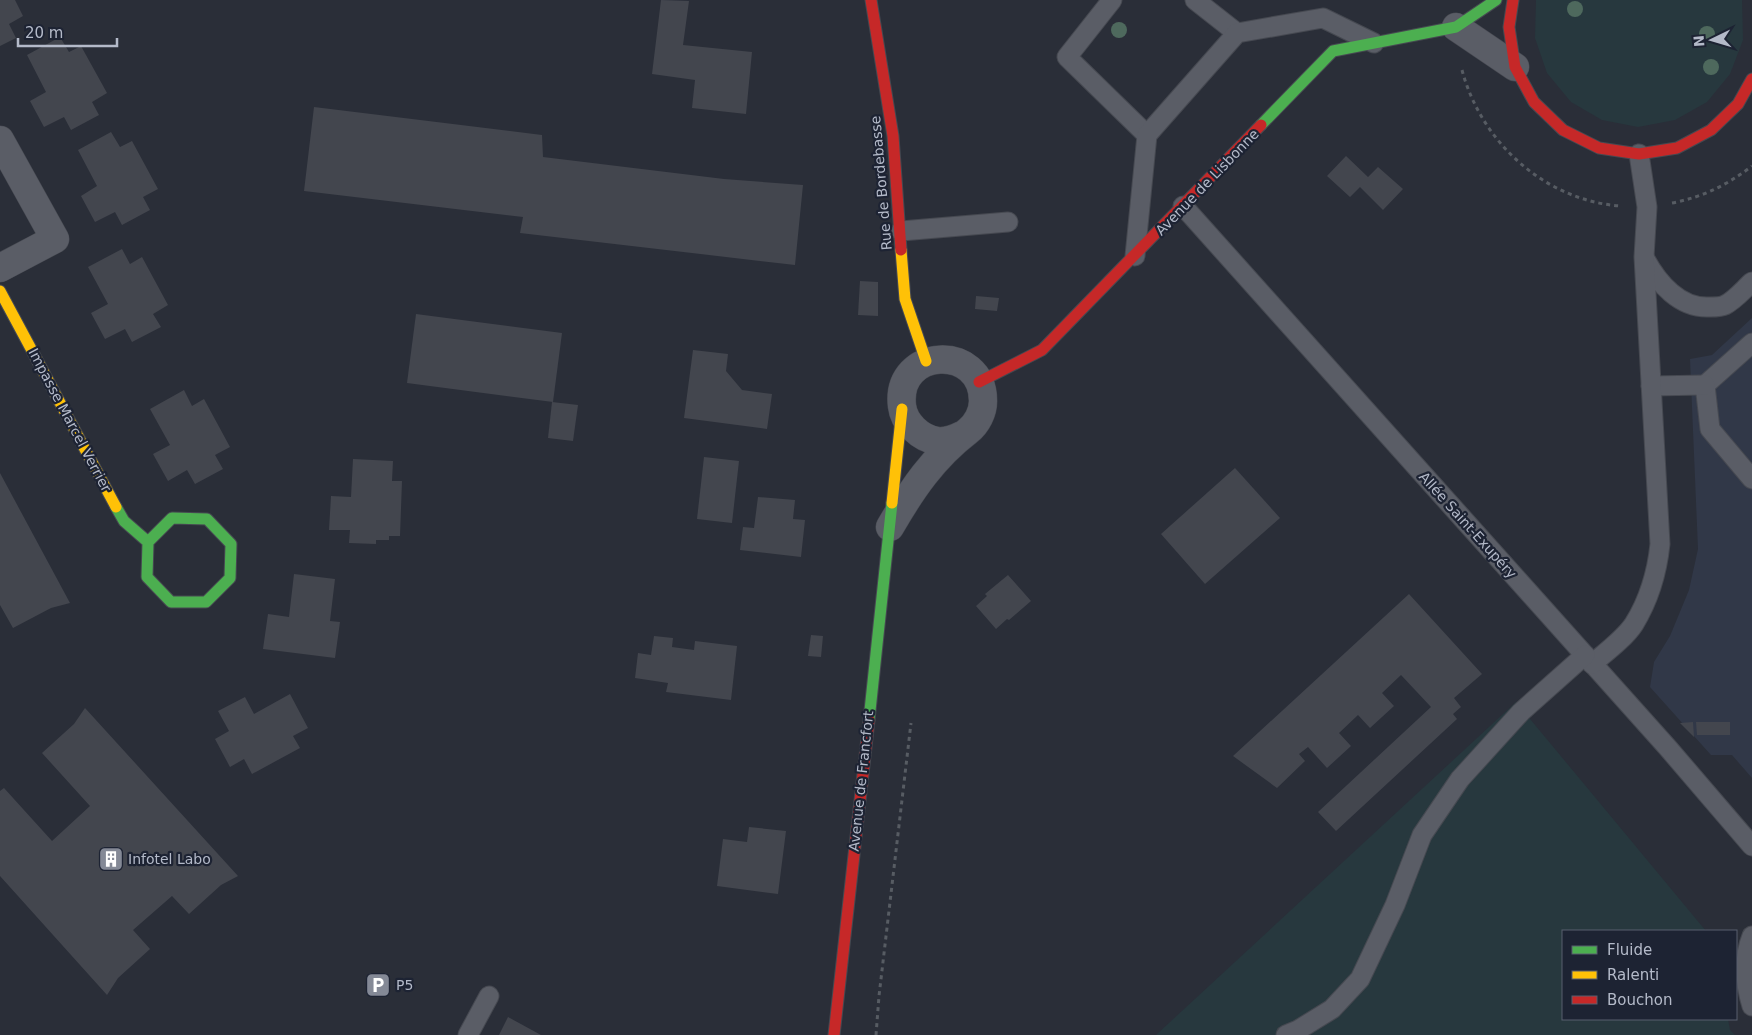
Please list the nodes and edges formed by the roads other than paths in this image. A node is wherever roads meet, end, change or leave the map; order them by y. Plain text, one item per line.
1 (871, 0) edge
2 (1112, 0) edge
3 (1195, 0) edge
4 (1496, 0) edge
5 (1513, 0) edge
6 (1456, 27) junction
7 (1237, 33) junction
8 (1374, 43) junction
9 (1516, 66) junction
10 (1751, 83) edge
11 (1147, 135) junction
12 (0, 140) edge
13 (1639, 154) junction
14 (1183, 206) junction
15 (1008, 222) dead end
16 (901, 231) junction
17 (1135, 256) junction
18 (1644, 257) junction
19 (0, 268) edge
20 (1752, 282) edge
21 (0, 291) edge
22 (1752, 344) edge
23 (926, 361) junction
24 (979, 382) junction
25 (1705, 385) junction
26 (1651, 386) junction
27 (902, 409) junction
28 (962, 436) junction
29 (1752, 479) edge
30 (890, 527) junction
31 (148, 542) junction
32 (1588, 660) junction
33 (1752, 846) edge
34 (1752, 936) edge
35 (489, 996) dead end
36 (1752, 1006) edge
37 (468, 1035) edge
38 (834, 1035) edge
39 (1286, 1035) edge

1 - 16 street, Rue de Bordebasse
2 - 11 lane
3 - 7 lane
4 - 6 street, Avenue de Lisbonne
5 - 9 street
6 - 8 street, Avenue de Lisbonne
6 - 9 street
7 - 8 lane
7 - 11 lane
8 - 14 street, Avenue de Lisbonne
9 - 13 street
10 - 13 street
11 - 17 lane
12 - 19 street
13 - 18 lane
14 - 17 street, Avenue de Lisbonne
14 - 32 lane, Allée Saint-Exupéry
15 - 16 lane
16 - 23 street, Rue de Bordebasse
17 - 24 street, Avenue de Lisbonne
18 - 20 lane
18 - 26 lane
21 - 31 street, Impasse Marcel Verrier
22 - 25 lane
23 - 24 street
23 - 27 street
24 - 28 street
25 - 26 lane
25 - 29 lane
26 - 32 lane
27 - 28 street
27 - 30 street, Avenue de Francfort
28 - 30 street, Avenue de Francfort
30 - 38 street, Avenue de Francfort
31 - 31 street
32 - 33 lane, Allée Saint-Exupéry
32 - 39 lane
34 - 36 lane
35 - 37 lane

